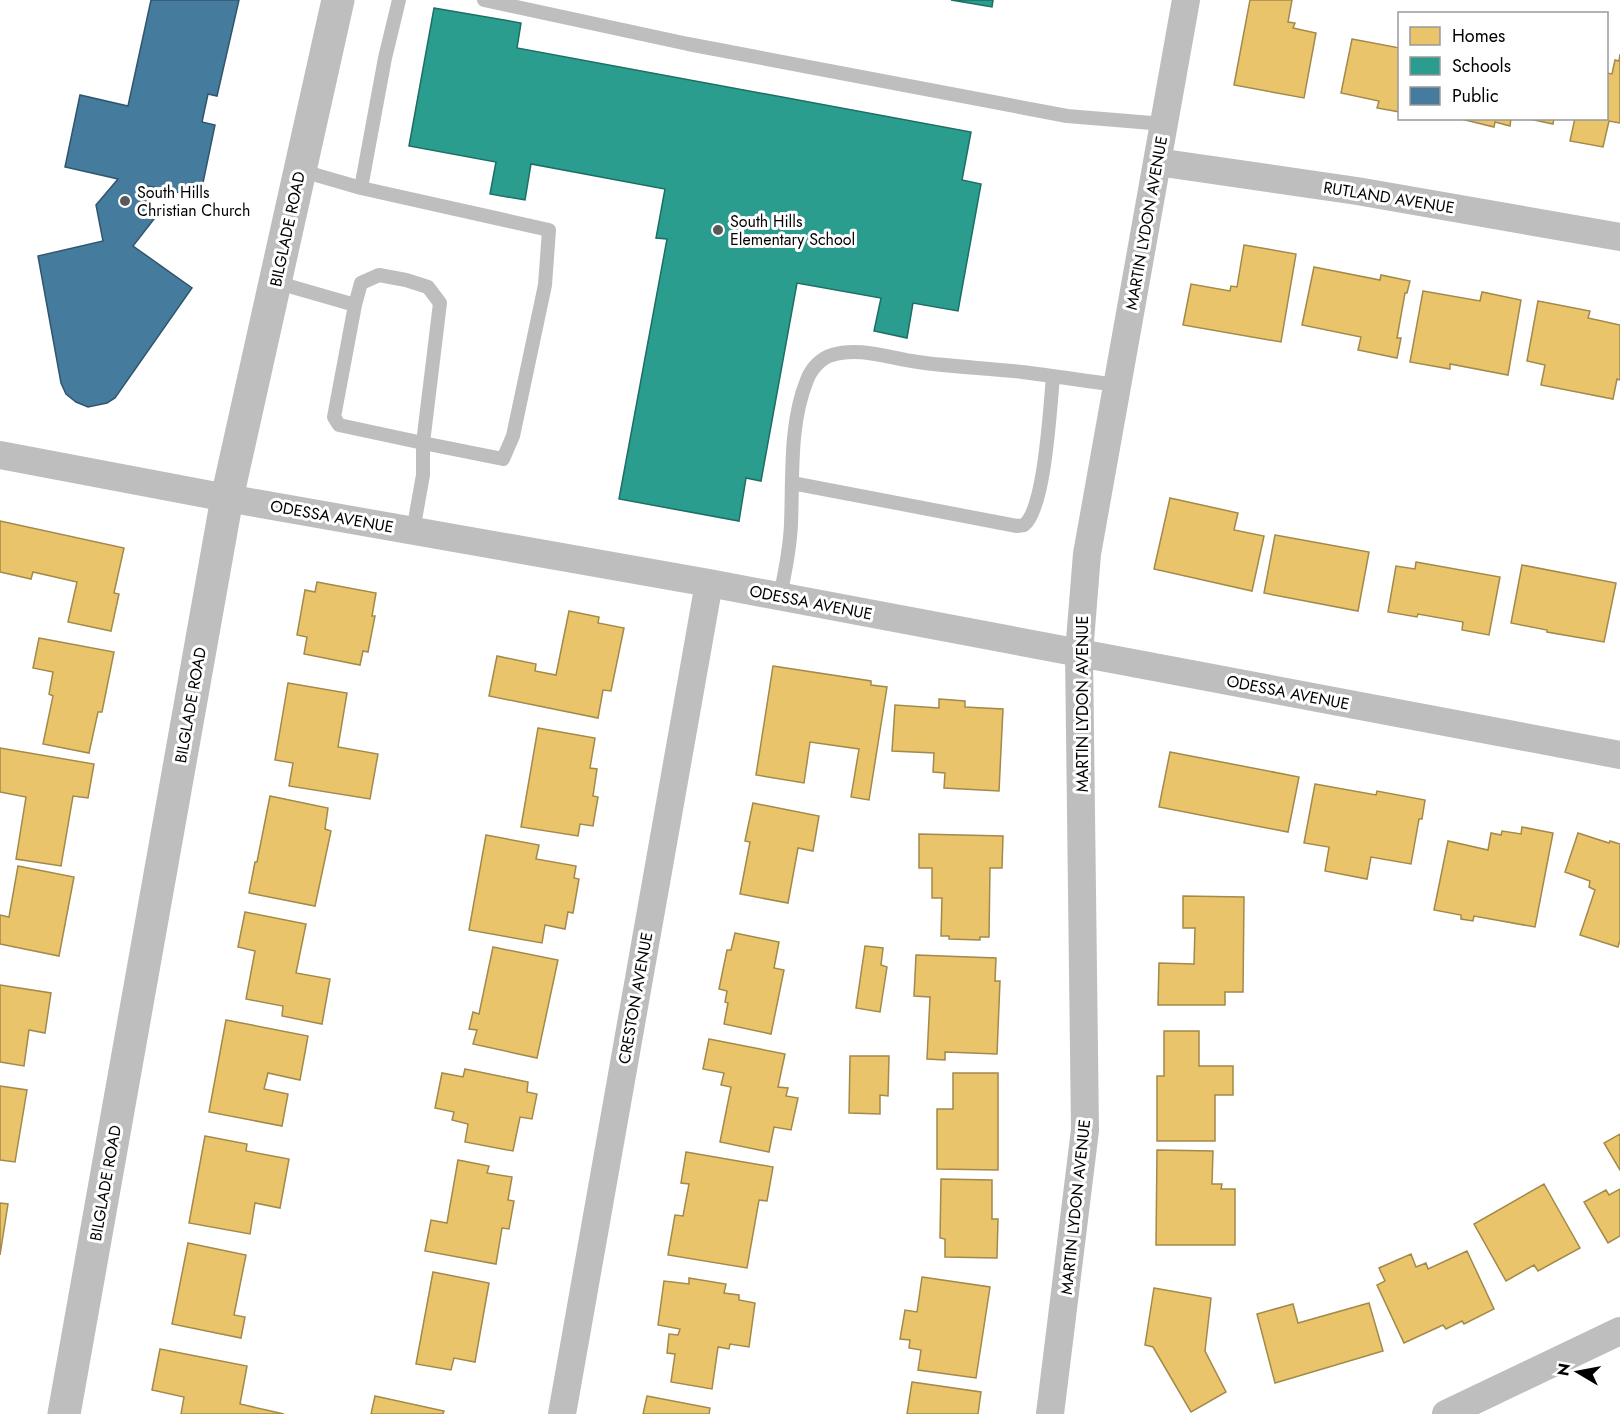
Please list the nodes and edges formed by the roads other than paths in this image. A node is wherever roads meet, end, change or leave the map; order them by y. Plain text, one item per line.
1 (338, 0) edge
2 (399, 0) edge
3 (484, 0) edge
4 (1186, 0) edge
5 (1164, 124) junction
6 (1157, 162) junction
7 (299, 170) junction
8 (361, 188) junction
9 (1620, 237) edge
10 (275, 282) junction
11 (355, 305) junction
12 (1053, 377) junction
13 (1117, 385) junction
14 (423, 443) junction
15 (0, 455) edge
16 (792, 483) junction
17 (227, 498) junction
18 (413, 531) junction
19 (709, 583) junction
20 (780, 596) junction
21 (1079, 653) junction
22 (1620, 755) edge
23 (1620, 1331) edge
24 (63, 1414) edge
25 (562, 1414) edge
26 (1050, 1414) edge
27 (1446, 1414) edge

1 - 7 street, BILGLADE ROAD
2 - 8 lane
3 - 5 lane
4 - 5 street, MARTIN LYDON AVENUE
5 - 6 street, MARTIN LYDON AVENUE
6 - 9 street, RUTLAND AVENUE
6 - 13 street, MARTIN LYDON AVENUE
7 - 8 lane
7 - 10 street, BILGLADE ROAD
8 - 14 lane
10 - 11 lane
10 - 17 street, BILGLADE ROAD
11 - 14 lane
11 - 14 lane
12 - 13 lane
12 - 16 lane
12 - 16 lane
13 - 21 street, MARTIN LYDON AVENUE
14 - 18 lane
15 - 17 street, ODESSA AVENUE
16 - 20 lane
17 - 18 street, ODESSA AVENUE
17 - 24 street, BILGLADE ROAD
18 - 19 street, ODESSA AVENUE
19 - 20 street, ODESSA AVENUE
19 - 25 street, CRESTON AVENUE
20 - 21 street, ODESSA AVENUE
21 - 22 street, ODESSA AVENUE
21 - 26 street, MARTIN LYDON AVENUE
23 - 27 street

